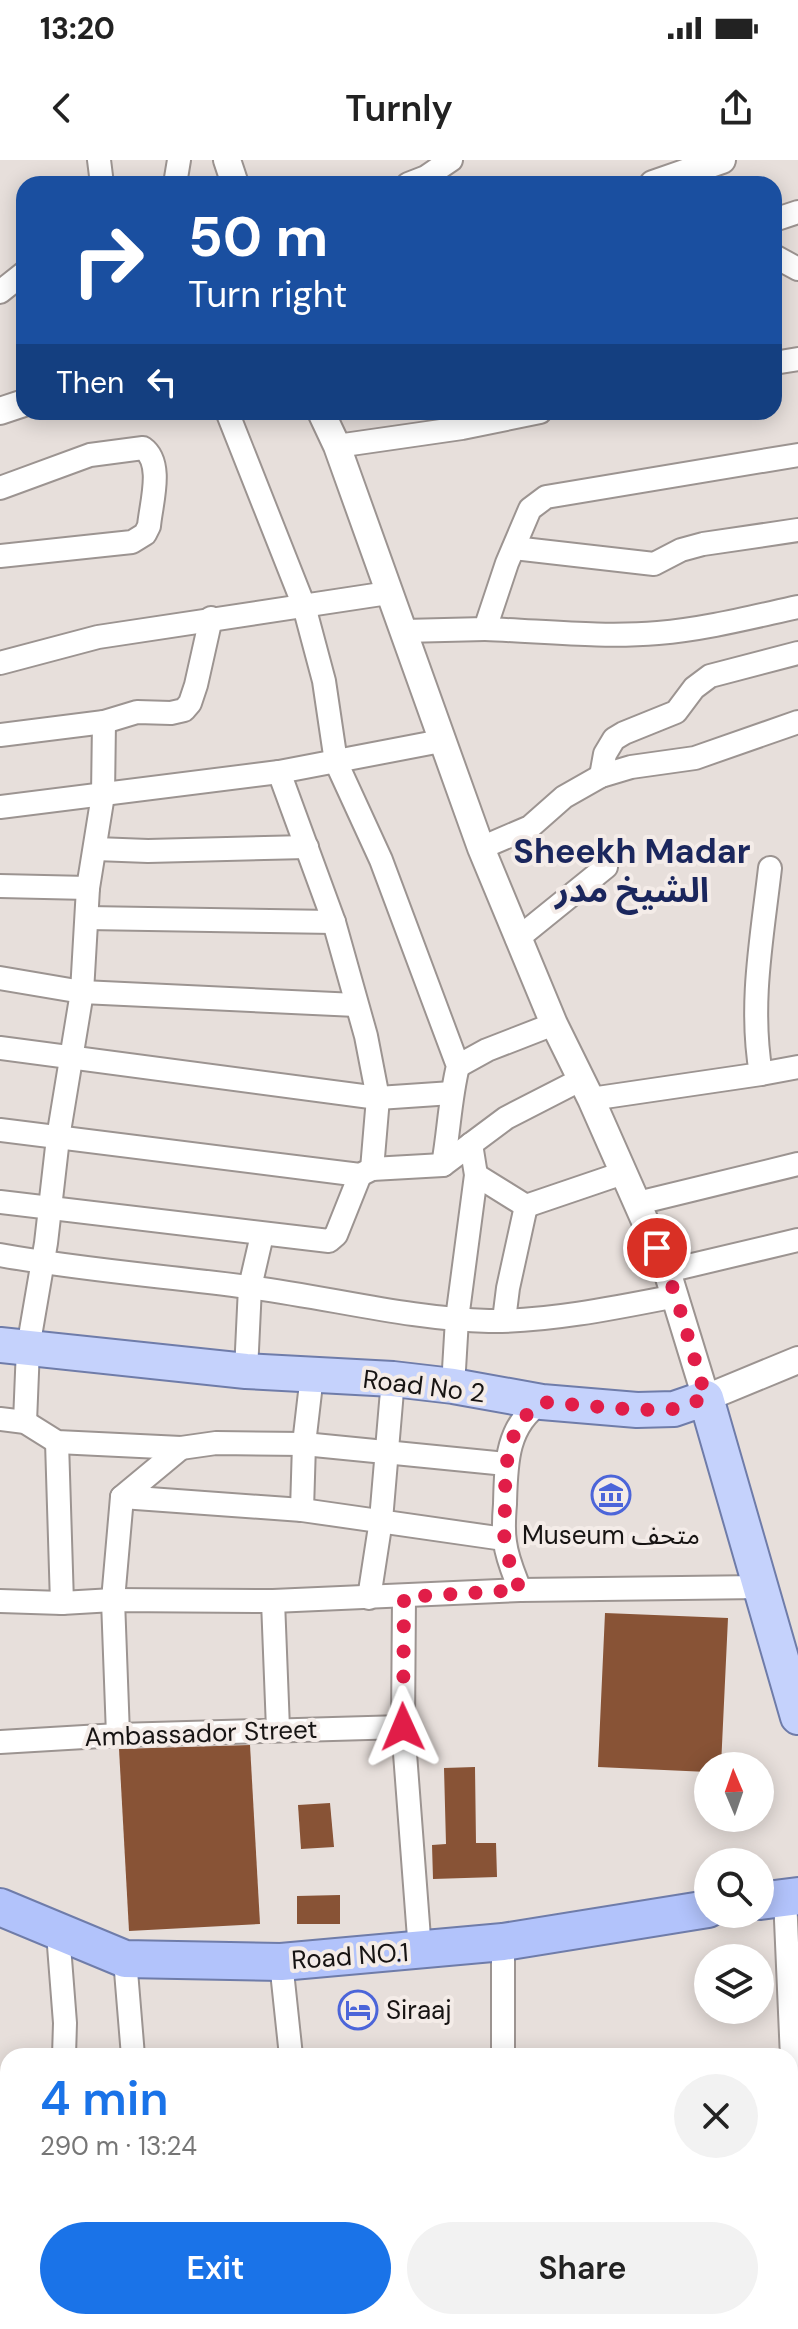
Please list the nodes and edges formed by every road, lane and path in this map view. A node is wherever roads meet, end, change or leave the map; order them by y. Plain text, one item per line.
1 (451, 160) edge
2 (717, 161) edge
3 (427, 176) edge
4 (675, 176) edge
5 (16, 279) edge
6 (0, 292) edge
7 (230, 420) edge
8 (325, 420) edge
9 (501, 420) edge
10 (337, 446) junction
11 (798, 455) edge
12 (0, 488) edge
13 (798, 530) edge
14 (514, 548) junction
15 (0, 556) edge
16 (388, 593) junction
17 (304, 606) junction
18 (798, 607) edge
19 (211, 618) junction
20 (485, 629) junction
21 (404, 631) junction
22 (798, 653) edge
23 (0, 663) edge
24 (104, 722) junction
25 (798, 722) edge
26 (0, 735) edge
27 (441, 741) junction
28 (336, 762) junction
29 (279, 772) junction
30 (601, 776) junction
31 (103, 795) junction
32 (0, 807) edge
33 (307, 847) junction
34 (481, 848) junction
35 (96, 849) junction
36 (606, 867) dead end
37 (770, 868) dead end
38 (0, 886) edge
39 (88, 888) junction
40 (87, 918) junction
41 (334, 922) junction
42 (517, 939) junction
43 (0, 978) edge
44 (82, 992) junction
45 (356, 1005) junction
46 (554, 1024) junction
47 (0, 1048) edge
48 (72, 1056) junction
49 (458, 1066) junction
50 (798, 1067) edge
51 (761, 1074) junction
52 (585, 1089) junction
53 (452, 1093) junction
54 (378, 1098) junction
55 (0, 1130) edge
56 (58, 1138) junction
57 (471, 1144) junction
58 (798, 1164) edge
59 (443, 1165) junction
60 (366, 1172) junction
61 (623, 1173) junction
62 (476, 1175) junction
63 (0, 1202) edge
64 (638, 1203) junction
65 (526, 1206) junction
66 (50, 1208) junction
67 (262, 1235) junction
68 (798, 1240) edge
69 (0, 1255) edge
70 (41, 1263) junction
71 (667, 1271) junction
72 (250, 1287) junction
73 (676, 1296) junction
74 (457, 1319) junction
75 (504, 1320) junction
76 (14, 1346) edge
77 (798, 1360) edge
78 (246, 1371) junction
79 (312, 1375) junction
80 (393, 1379) junction
81 (453, 1386) junction
82 (706, 1398) junction
83 (542, 1402) junction
84 (0, 1419) edge
85 (25, 1422) junction
86 (57, 1442) junction
87 (304, 1444) junction
88 (181, 1448) junction
89 (388, 1452) junction
90 (506, 1464) junction
91 (122, 1497) junction
92 (302, 1510) junction
93 (381, 1520) junction
94 (504, 1539) junction
95 (761, 1587) junction
96 (520, 1590) junction
97 (404, 1597) junction
98 (369, 1598) junction
99 (113, 1600) junction
100 (0, 1601) edge
101 (273, 1601) junction
102 (62, 1603) junction
103 (798, 1717) edge
104 (403, 1727) junction
105 (278, 1729) junction
106 (118, 1735) junction
107 (0, 1742) edge
108 (781, 1898) edge
109 (0, 1907) edge
110 (694, 1911) edge
111 (58, 1933) junction
112 (503, 1942) junction
113 (420, 1951) junction
114 (125, 1959) junction
115 (281, 1962) junction
116 (64, 2048) edge
117 (132, 2048) edge
118 (290, 2048) edge
119 (503, 2048) edge
120 (792, 2048) edge

1 - 3 street
2 - 4 street
5 - 6 street
7 - 17 street
8 - 10 street
9 - 10 street
10 - 16 street
11 - 14 street
12 - 15 street
13 - 14 street
14 - 20 street
16 - 17 street
16 - 21 street
17 - 19 street
17 - 28 street
18 - 20 street
19 - 23 street
19 - 24 street
20 - 21 street
21 - 27 street
22 - 30 street
24 - 26 street
24 - 31 street
25 - 30 street
27 - 28 street
27 - 34 street
28 - 29 street
28 - 49 street
29 - 31 street
29 - 33 street
30 - 34 street
31 - 32 street
31 - 35 street
33 - 35 street
33 - 41 street
34 - 42 street
35 - 39 street
36 - 42 street
37 - 51 street
38 - 39 street
39 - 40 street
40 - 41 street
40 - 44 street
41 - 45 street
42 - 46 street
43 - 44 street
44 - 45 street
44 - 48 street
45 - 54 street
46 - 49 street
46 - 52 street
47 - 48 street
48 - 54 street
48 - 56 street
49 - 53 street
50 - 51 street
51 - 52 street
52 - 57 street
52 - 61 street
53 - 54 street
53 - 59 street
54 - 60 street
55 - 56 street
56 - 60 street
56 - 66 street
57 - 59 street
57 - 62 street
58 - 64 street
59 - 60 street
60 - 67 street
61 - 64 street
61 - 65 street
62 - 65 street
62 - 74 street
63 - 66 street
64 - 71 street
65 - 75 street
66 - 67 street
66 - 70 street
67 - 72 street
68 - 71 street
69 - 70 street
70 - 72 street
70 - 76 street
71 - 73 street
72 - 74 street
72 - 78 street
73 - 75 street
73 - 82 street
74 - 75 street
74 - 81 street
76 - 78 main road, Road No 2
76 - 85 street
77 - 82 street
78 - 79 main road, Road No 2
79 - 80 main road, Road No 2
79 - 87 street
80 - 81 main road, Road No 2
80 - 89 street
81 - 83 main road, Road No 2
82 - 83 main road, Road No 2
82 - 95 main road
83 - 90 street
84 - 85 street
85 - 86 street
86 - 88 street
86 - 102 street
87 - 88 street
87 - 89 street
87 - 92 street
88 - 91 street
89 - 90 street
89 - 93 street
90 - 94 street
91 - 92 street
91 - 99 street
92 - 93 street
93 - 94 street
93 - 98 street
94 - 96 street
95 - 96 street
95 - 103 main road
96 - 97 street
97 - 98 street
97 - 104 street
98 - 101 street
99 - 101 street
99 - 102 street
99 - 106 street
100 - 102 street
101 - 105 street
104 - 105 street, Ambassador Street
104 - 113 street
105 - 106 street, Ambassador Street
106 - 107 street, Ambassador Street
108 - 120 street
109 - 111 highway, Road NO.1
110 - 112 highway, Road NO.1
111 - 114 highway, Road NO.1
111 - 116 street
112 - 113 highway, Road NO.1
112 - 119 street
113 - 115 highway, Road NO.1
114 - 115 highway, Road NO.1
114 - 117 street
115 - 118 street

